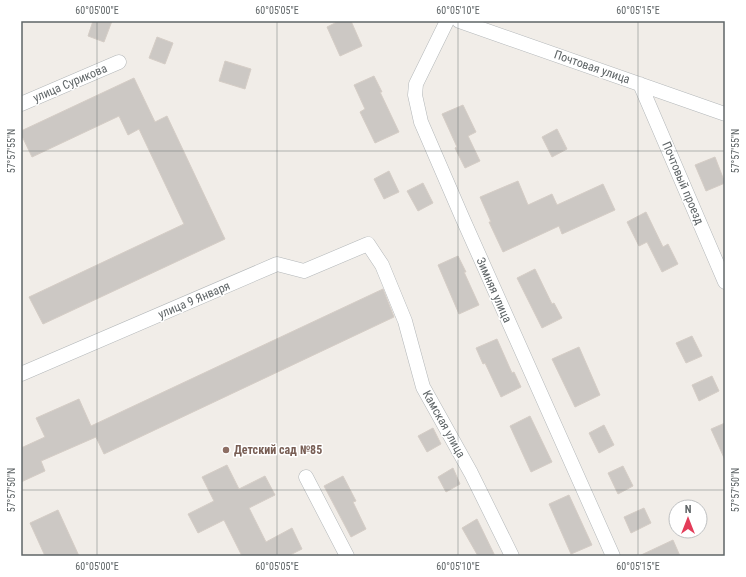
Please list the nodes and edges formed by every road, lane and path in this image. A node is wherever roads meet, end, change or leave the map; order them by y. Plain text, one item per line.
1 (447, 21) edge
2 (459, 21) edge
3 (119, 62) dead end
4 (640, 84) junction
5 (21, 104) edge
6 (725, 114) edge
7 (368, 244) joint
8 (725, 282) edge
9 (23, 368) edge
10 (306, 477) dead end
11 (347, 556) edge
12 (512, 556) edge
13 (613, 556) edge

1 - 13 street, Зимняя улица
2 - 4 street, Почтовая улица
3 - 5 street, улица Сурикова
4 - 6 street, Почтовая улица
4 - 8 street, Почтовый проезд
7 - 9 street, улица 9 Января
7 - 12 street, Камская улица
10 - 11 street

